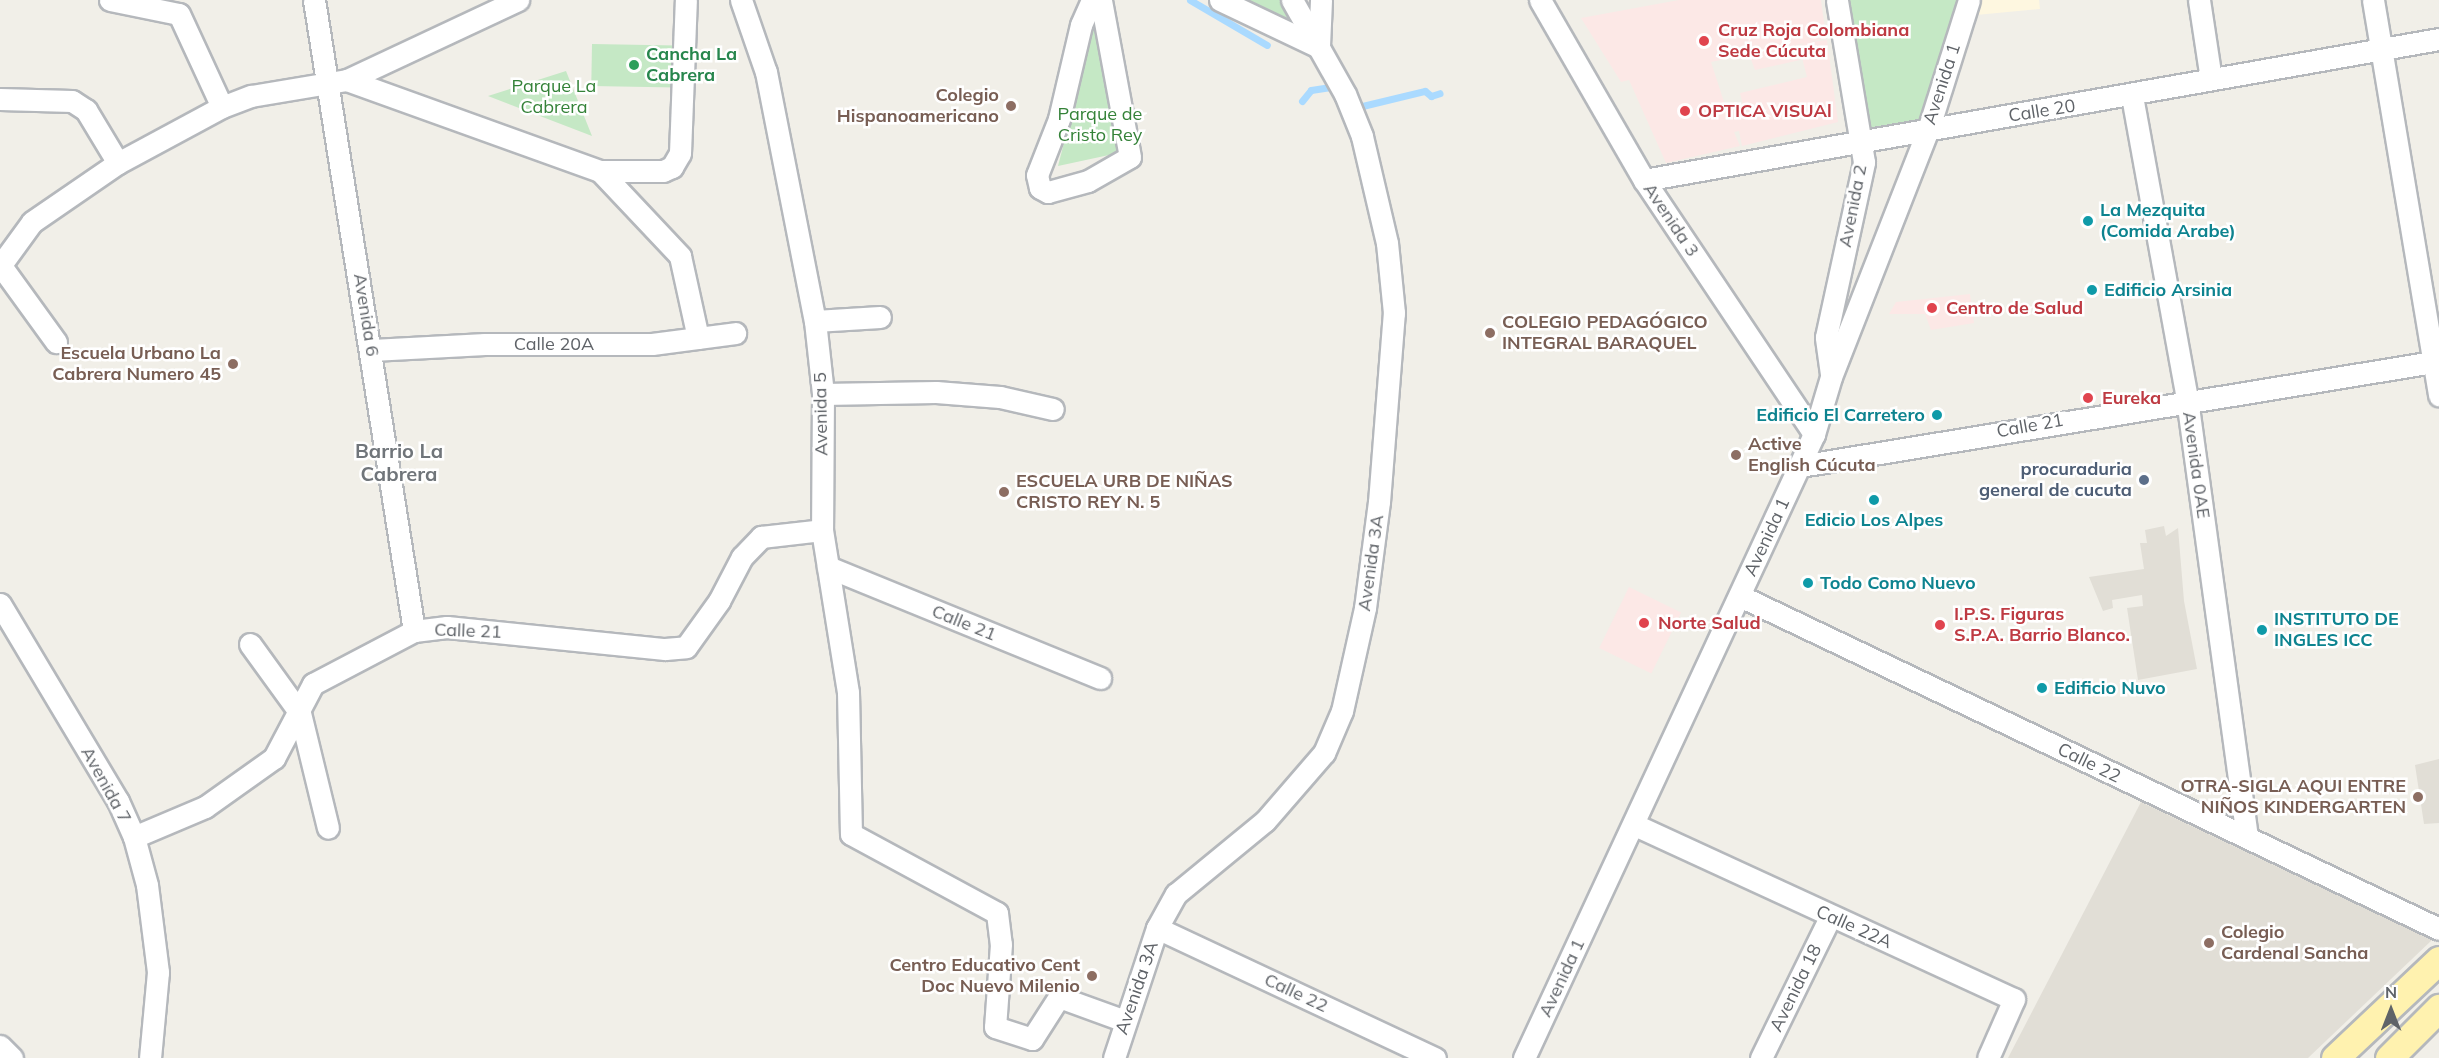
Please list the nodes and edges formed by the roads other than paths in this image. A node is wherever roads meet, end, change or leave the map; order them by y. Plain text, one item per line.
1 (110, 0) edge
2 (314, 0) edge
3 (518, 0) edge
4 (686, 0) edge
5 (1092, 0) edge
6 (1101, 0) edge
7 (1220, 0) edge
8 (1292, 0) edge
9 (1321, 0) edge
10 (1540, 0) edge
11 (1837, 0) edge
12 (1969, 0) edge
13 (2199, 0) edge
14 (2373, 0) edge
15 (743, 6) edge
16 (2439, 39) edge
17 (1319, 46) junction
18 (2381, 50) junction
19 (2211, 80) junction
20 (337, 81) junction
21 (2132, 96) junction
22 (0, 99) edge
23 (222, 107) junction
24 (1928, 130) junction
25 (1862, 141) junction
26 (118, 163) junction
27 (600, 171) junction
28 (1644, 180) junction
29 (0, 266) edge
30 (880, 317) dead end
31 (815, 321) junction
32 (735, 333) dead end
33 (698, 338) junction
34 (56, 342) dead end
35 (372, 351) junction
36 (2436, 361) edge
37 (1831, 377) junction
38 (823, 394) junction
39 (2439, 396) edge
40 (2187, 399) junction
41 (1053, 409) dead end
42 (1814, 434) junction
43 (1800, 466) junction
44 (822, 530) junction
45 (828, 567) junction
46 (1740, 596) junction
47 (0, 604) edge
48 (414, 631) junction
49 (250, 644) dead end
50 (1100, 678) dead end
51 (300, 713) junction
52 (1635, 825) junction
53 (328, 828) dead end
54 (134, 837) junction
55 (2247, 837) junction
56 (1830, 917) junction
57 (1157, 928) junction
58 (2439, 928) edge
59 (2439, 960) edge
60 (2439, 1008) edge
61 (1125, 1021) junction
62 (0, 1046) edge
63 (12, 1058) edge
64 (150, 1058) edge
65 (1114, 1058) edge
66 (1435, 1058) edge
67 (1524, 1058) edge
68 (1761, 1058) edge
69 (1988, 1058) edge
70 (2335, 1058) edge
71 (2390, 1058) edge

1 - 23 street
2 - 20 street, Avenida 6
3 - 20 street
4 - 27 street
5 - 6 street
7 - 17 street
8 - 17 street
9 - 17 street, Avenida 3A
10 - 28 street, Avenida 3
11 - 25 street, Avenida 2
12 - 24 street, Avenida 1
13 - 19 street
14 - 18 street
15 - 31 street, Avenida 5
16 - 18 street, Calle 20
17 - 57 street, Avenida 3A
18 - 19 street, Calle 20
18 - 36 street
19 - 21 street, Calle 20
20 - 23 street
20 - 27 street
20 - 35 street, Avenida 6
21 - 24 street, Calle 20
21 - 40 street, Avenida 0AE
22 - 26 street
23 - 26 street
24 - 25 street, Calle 20
24 - 37 street, Avenida 1
25 - 28 street, Calle 20
25 - 37 street, Avenida 2
26 - 29 street
27 - 33 street
28 - 42 street, Avenida 3
29 - 34 street
30 - 31 street
31 - 38 street, Avenida 5
32 - 33 street, Calle 20A
33 - 35 street, Calle 20A
35 - 48 street, Avenida 6
36 - 39 street
36 - 40 street, Calle 21
37 - 42 street, Avenida 1
38 - 41 street
38 - 44 street, Avenida 5
40 - 43 street, Calle 21
40 - 55 street, Avenida 0AE
42 - 43 street, Avenida 1
43 - 46 street, Avenida 1
44 - 45 street, Avenida 5
44 - 48 street, Calle 21
45 - 50 street, Calle 21
45 - 61 street, Avenida 5
46 - 52 street, Avenida 1
46 - 55 street, Calle 22
47 - 54 street, Avenida 7
48 - 51 street, Calle 21
49 - 51 street
51 - 53 street
51 - 54 street, Calle 21
52 - 56 street, Calle 22A
52 - 67 street, Avenida 1
54 - 64 street, Avenida 7
55 - 58 street, Calle 22
56 - 68 street, Avenida 18
56 - 69 street, Calle 22A
57 - 61 street, Avenida 3A
57 - 66 street, Calle 22
59 - 70 main road
60 - 71 main road
61 - 65 street, Avenida 3A
62 - 63 street

